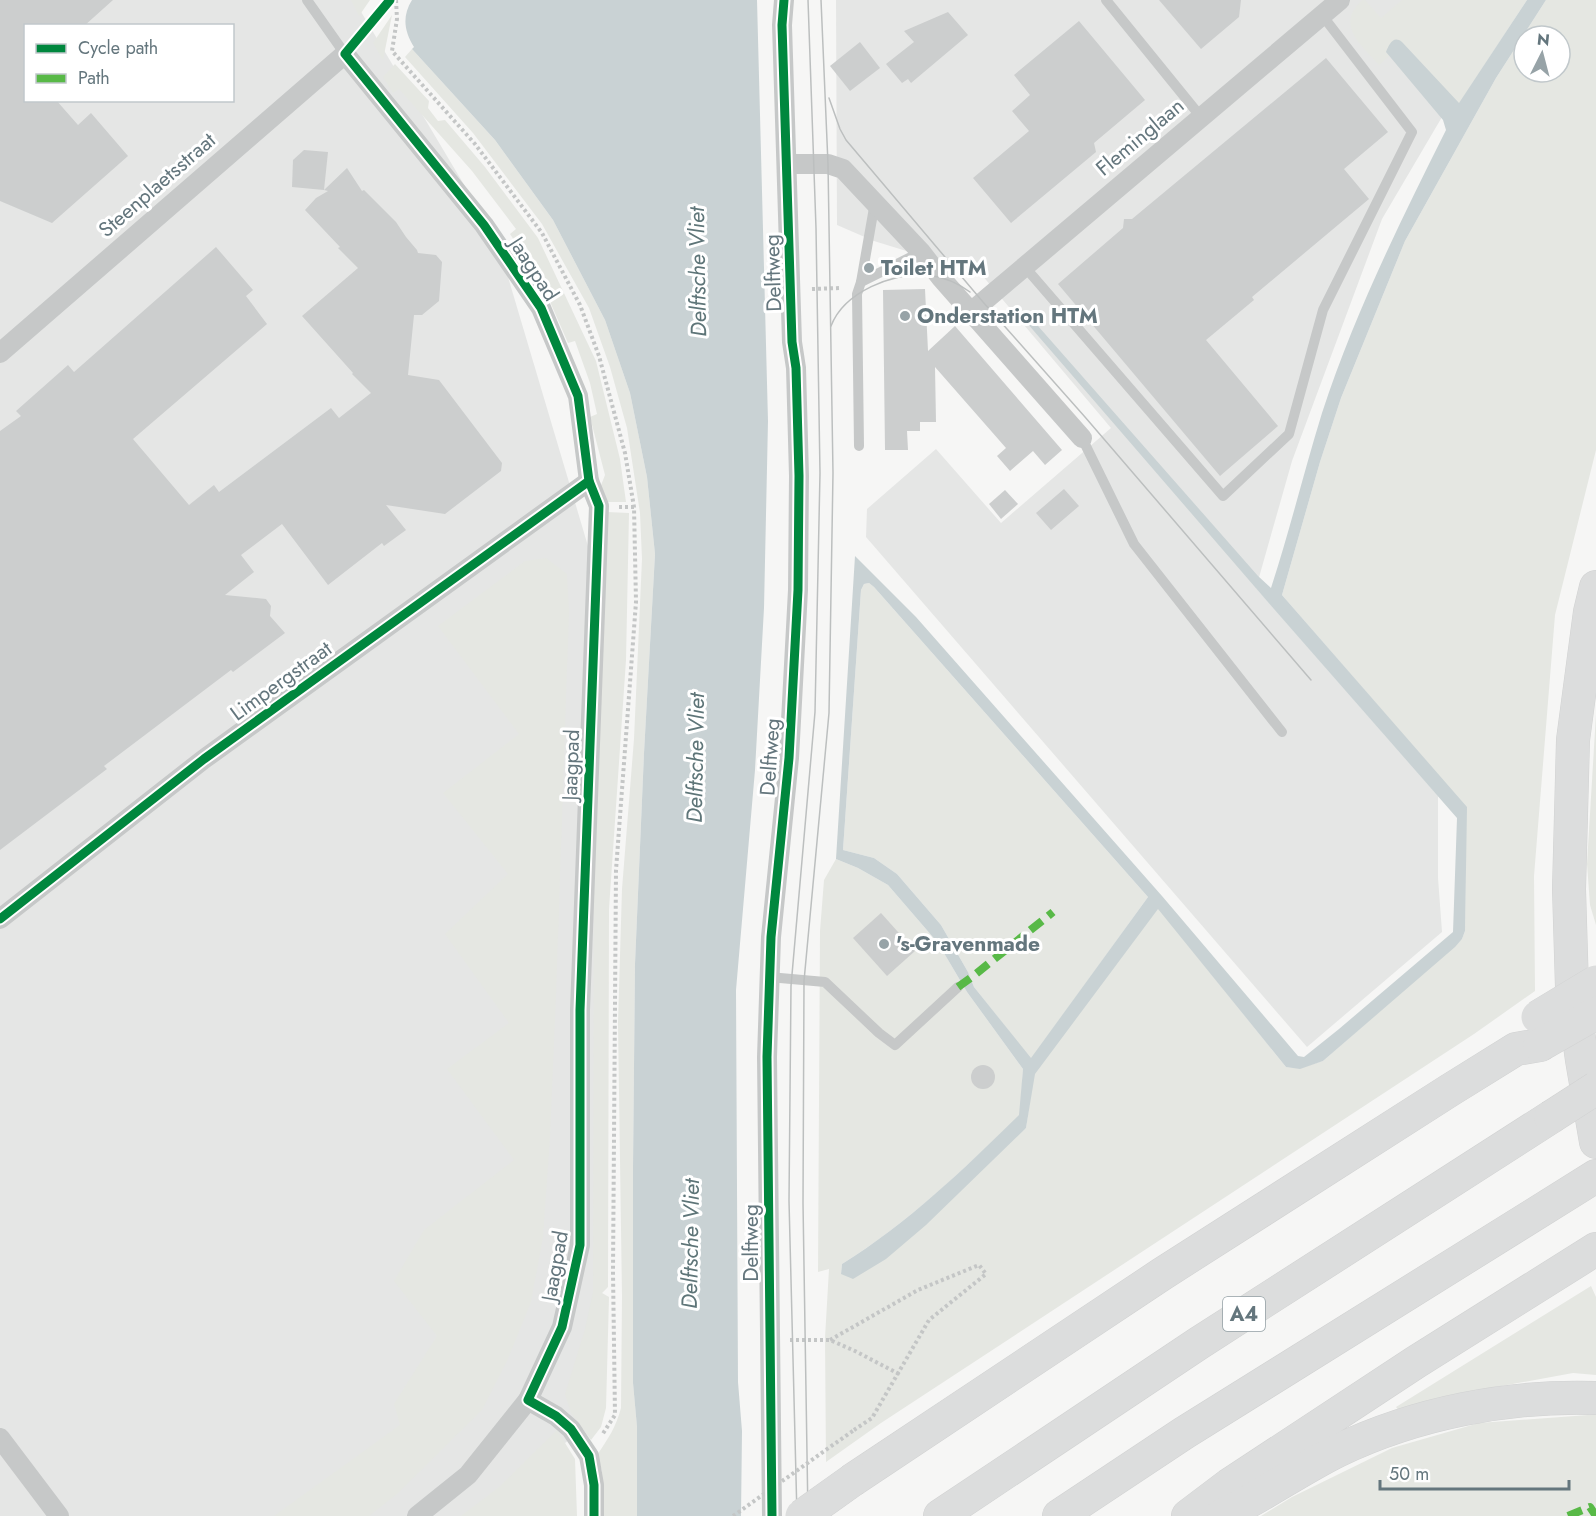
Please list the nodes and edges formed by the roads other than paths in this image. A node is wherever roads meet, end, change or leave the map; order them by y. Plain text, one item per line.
1 (307, 0) edge
2 (784, 0) edge
3 (1106, 0) edge
4 (1340, 0) edge
5 (1322, 15) junction
6 (345, 54) junction
7 (1201, 117) junction
8 (788, 164) junction
9 (875, 202) junction
10 (921, 252) junction
11 (1024, 266) junction
12 (861, 282) junction
13 (971, 312) junction
14 (0, 353) edge
15 (1082, 438) joint
16 (859, 446) dead end
17 (590, 481) junction
18 (1596, 586) edge
19 (1281, 732) dead end
20 (0, 919) edge
21 (769, 976) junction
22 (1596, 982) edge
23 (958, 987) dead end
24 (1596, 1013) edge
25 (1531, 1037) junction
26 (1596, 1088) edge
27 (1596, 1142) edge
28 (1596, 1176) edge
29 (1590, 1253) edge
30 (1596, 1398) edge
31 (528, 1400) junction
32 (0, 1438) edge
33 (59, 1516) edge
34 (417, 1516) edge
35 (594, 1516) edge
36 (772, 1516) edge
37 (802, 1516) edge
38 (940, 1516) edge
39 (1059, 1516) edge
40 (1188, 1516) edge
41 (1221, 1516) edge

1 - 6 lane
2 - 8 street, Delftweg
3 - 7 lane
4 - 5 street, Fleminglaan
5 - 7 street, Fleminglaan
5 - 11 lane
6 - 14 street, Steenplaetsstraat
6 - 17 street, Jaagpad
7 - 11 street, Fleminglaan
8 - 9 street
8 - 21 street, Delftweg
9 - 10 street
9 - 12 lane
10 - 12 lane
10 - 13 street
11 - 13 street, Fleminglaan
12 - 16 lane
13 - 15 street
15 - 19 lane
17 - 20 street, Limpergstraat
17 - 31 street, Jaagpad
18 - 27 highway
21 - 23 lane
21 - 36 street, Delftweg
22 - 25 highway, bridge
24 - 25 highway, bridge
25 - 37 highway, bridge
26 - 38 highway, A4, bridge
28 - 39 highway
29 - 40 highway
30 - 41 highway
31 - 34 street, Jaagpad
31 - 35 street
32 - 33 street

